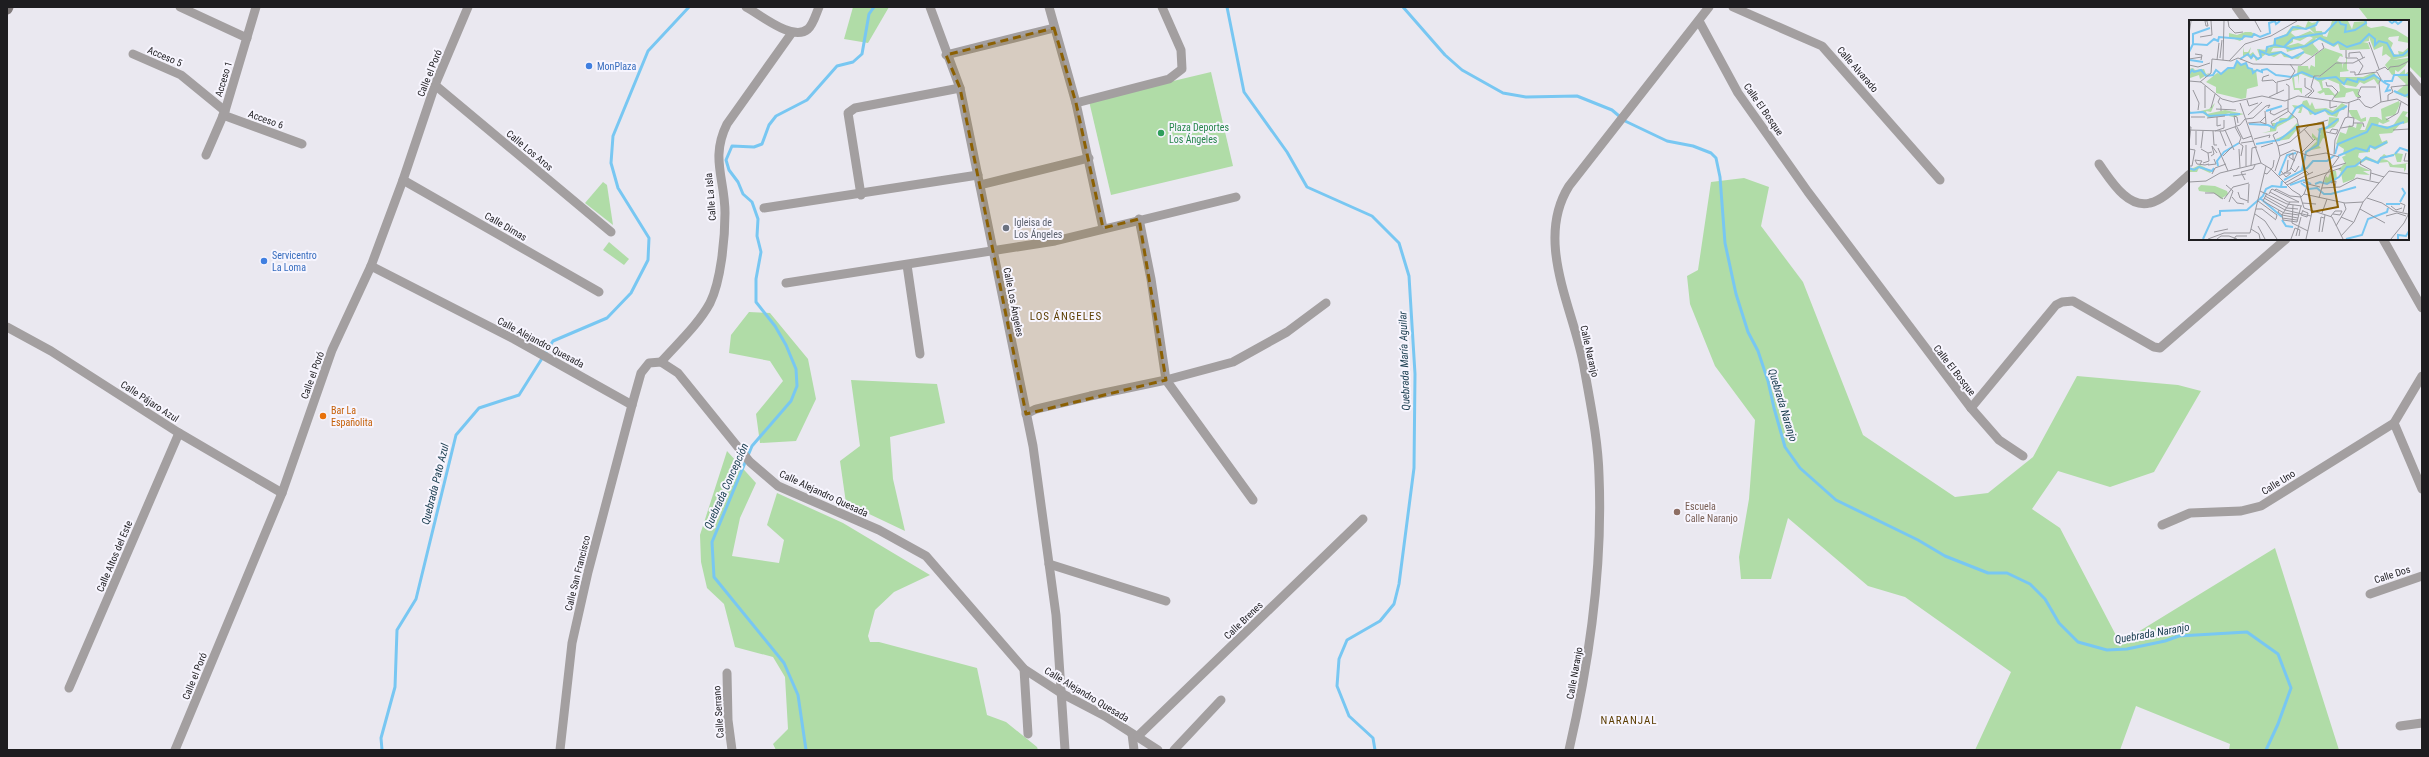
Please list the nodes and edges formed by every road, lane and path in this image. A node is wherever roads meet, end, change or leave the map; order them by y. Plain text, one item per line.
1 (180, 7) edge
2 (256, 7) edge
3 (468, 7) edge
4 (746, 7) edge
5 (819, 7) edge
6 (930, 7) edge
7 (1049, 7) edge
8 (1162, 7) edge
9 (1709, 7) edge
10 (1733, 7) edge
11 (2236, 7) edge
12 (2245, 20) edge
13 (1699, 22) junction
14 (1054, 28) junction
15 (791, 34) junction
16 (248, 38) junction
17 (133, 54) dead end
18 (946, 55) junction
19 (2409, 76) edge
20 (435, 85) junction
21 (960, 88) junction
22 (2422, 92) edge
23 (1076, 103) junction
24 (224, 113) junction
25 (302, 144) dead end
26 (206, 155) dead end
27 (1089, 158) junction
28 (2100, 164) dead end
29 (978, 175) junction
30 (2189, 175) edge
31 (403, 180) junction
32 (1940, 180) dead end
33 (980, 185) junction
34 (861, 195) junction
35 (1236, 197) dead end
36 (764, 208) dead end
37 (1139, 220) junction
38 (1103, 228) junction
39 (611, 232) dead end
40 (2285, 240) edge
41 (2384, 240) edge
42 (993, 252) junction
43 (906, 265) junction
44 (371, 266) junction
45 (786, 283) dead end
46 (599, 292) dead end
47 (1326, 304) dead end
48 (2422, 308) edge
49 (7, 327) edge
50 (920, 354) dead end
51 (661, 362) junction
52 (2422, 376) edge
53 (1166, 380) junction
54 (632, 405) junction
55 (1971, 408) junction
56 (1026, 414) junction
57 (2394, 423) junction
58 (179, 433) junction
59 (2023, 456) dead end
60 (2422, 489) edge
61 (282, 493) junction
62 (1253, 500) dead end
63 (1363, 519) dead end
64 (2162, 525) dead end
65 (1049, 564) junction
66 (2422, 576) edge
67 (2370, 594) dead end
68 (1166, 601) dead end
69 (1024, 669) junction
70 (727, 673) dead end
71 (70, 688) dead end
72 (1061, 693) junction
73 (1221, 700) dead end
74 (2422, 723) edge
75 (2400, 726) dead end
76 (1028, 734) dead end
77 (1135, 735) junction
78 (175, 750) edge
79 (560, 750) edge
80 (732, 750) edge
81 (1065, 750) edge
82 (1134, 750) edge
83 (1158, 750) edge
84 (1174, 750) edge
85 (1569, 750) edge

1 - 16 street
2 - 16 street, Acceso 1
3 - 20 street, Calle el Poró
4 - 15 street
5 - 15 street
6 - 18 street, Calle Los Ángeles
7 - 14 street
8 - 23 street
9 - 13 street, Calle Naranjo
10 - 32 street, Calle Alvarado
11 - 12 street
13 - 55 street, Calle El Bosque
13 - 85 street, Calle Naranjo
14 - 18 street
14 - 23 street
15 - 51 street, Calle La Isla
16 - 24 street, Acceso 1
17 - 24 street, Acceso 5
18 - 21 street, Calle Los Ángeles
19 - 22 street
20 - 31 street, Calle el Poró
20 - 39 street, Calle Los Aros
21 - 29 street, Calle Los Ángeles
21 - 34 street
23 - 27 street
24 - 25 street, Acceso 6
24 - 26 street, Acceso 1
27 - 33 street
27 - 38 street
28 - 30 street
29 - 33 street, Calle Los Ángeles
29 - 34 street
31 - 44 street, Calle el Poró
31 - 46 street, Calle Dimas
33 - 42 street, Calle Los Ángeles
34 - 36 street
35 - 37 street
37 - 38 street
37 - 53 street
38 - 42 street
40 - 55 street, Calle El Bosque
41 - 48 street
42 - 43 street
42 - 56 street, Calle Los Ángeles
43 - 45 street
43 - 50 street
44 - 54 street, Calle Alejandro Quesada
44 - 61 street, Calle el Poró
47 - 53 street
49 - 58 street, Calle Pájaro Azul
51 - 54 street
51 - 69 street, Calle Alejandro Quesada
52 - 57 street
53 - 56 street
53 - 62 street
54 - 79 street, Calle San Francisco
55 - 59 street
56 - 65 street, Calle Los Ángeles
57 - 60 street
57 - 64 street, Calle Uno
58 - 61 street, Calle Pájaro Azul
58 - 71 street, Calle Altos del Este
61 - 78 street, Calle el Poró
63 - 77 street, Calle Brenes
65 - 68 street
65 - 72 street, Calle Los Ángeles
66 - 67 street, Calle Dos
69 - 72 street, Calle Alejandro Quesada
69 - 76 street
70 - 80 street, Calle Serrano
72 - 77 street, Calle Alejandro Quesada
72 - 81 street, Calle Los Ángeles
73 - 84 street
74 - 75 street
77 - 82 street
77 - 83 street, Calle Alejandro Quesada

